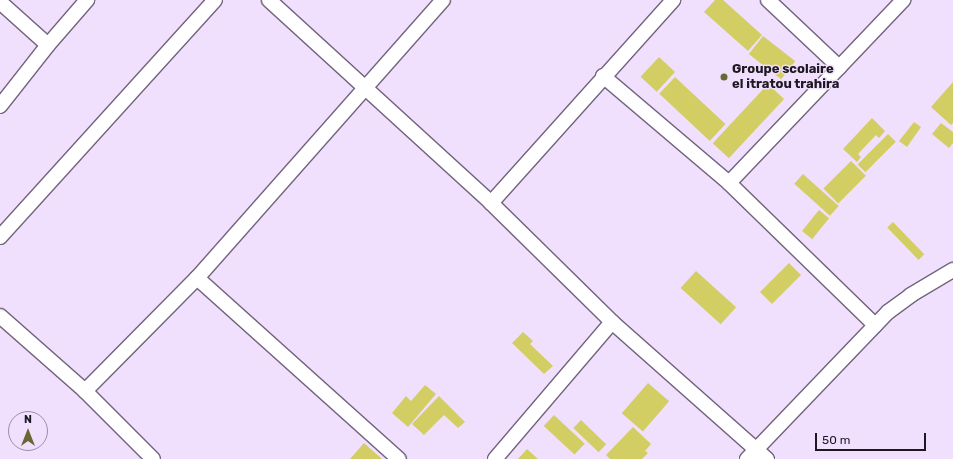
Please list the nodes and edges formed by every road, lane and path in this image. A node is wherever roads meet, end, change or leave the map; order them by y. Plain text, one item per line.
1 (87, 0) edge
2 (215, 0) edge
3 (269, 0) edge
4 (443, 0) edge
5 (673, 0) edge
6 (768, 0) edge
7 (903, 0) edge
8 (0, 2) edge
9 (48, 45) junction
10 (839, 67) junction
11 (603, 76) junction
12 (364, 88) junction
13 (0, 106) edge
14 (729, 184) junction
15 (491, 203) junction
16 (0, 237) edge
17 (953, 270) edge
18 (197, 278) junction
19 (0, 316) edge
20 (612, 322) junction
21 (875, 326) junction
22 (85, 390) junction
23 (757, 456) edge
24 (153, 459) edge
25 (399, 459) edge
26 (495, 459) edge

1 - 9 street
2 - 16 street
3 - 12 street
4 - 12 street
5 - 11 street
6 - 10 street
7 - 10 street
8 - 9 street
9 - 13 street
10 - 14 street
11 - 14 street
11 - 15 street
12 - 15 street
12 - 18 street
14 - 21 street
15 - 20 street
17 - 21 street
18 - 22 street
18 - 25 street
19 - 22 street
20 - 23 street
20 - 26 street
21 - 23 street
22 - 24 street

